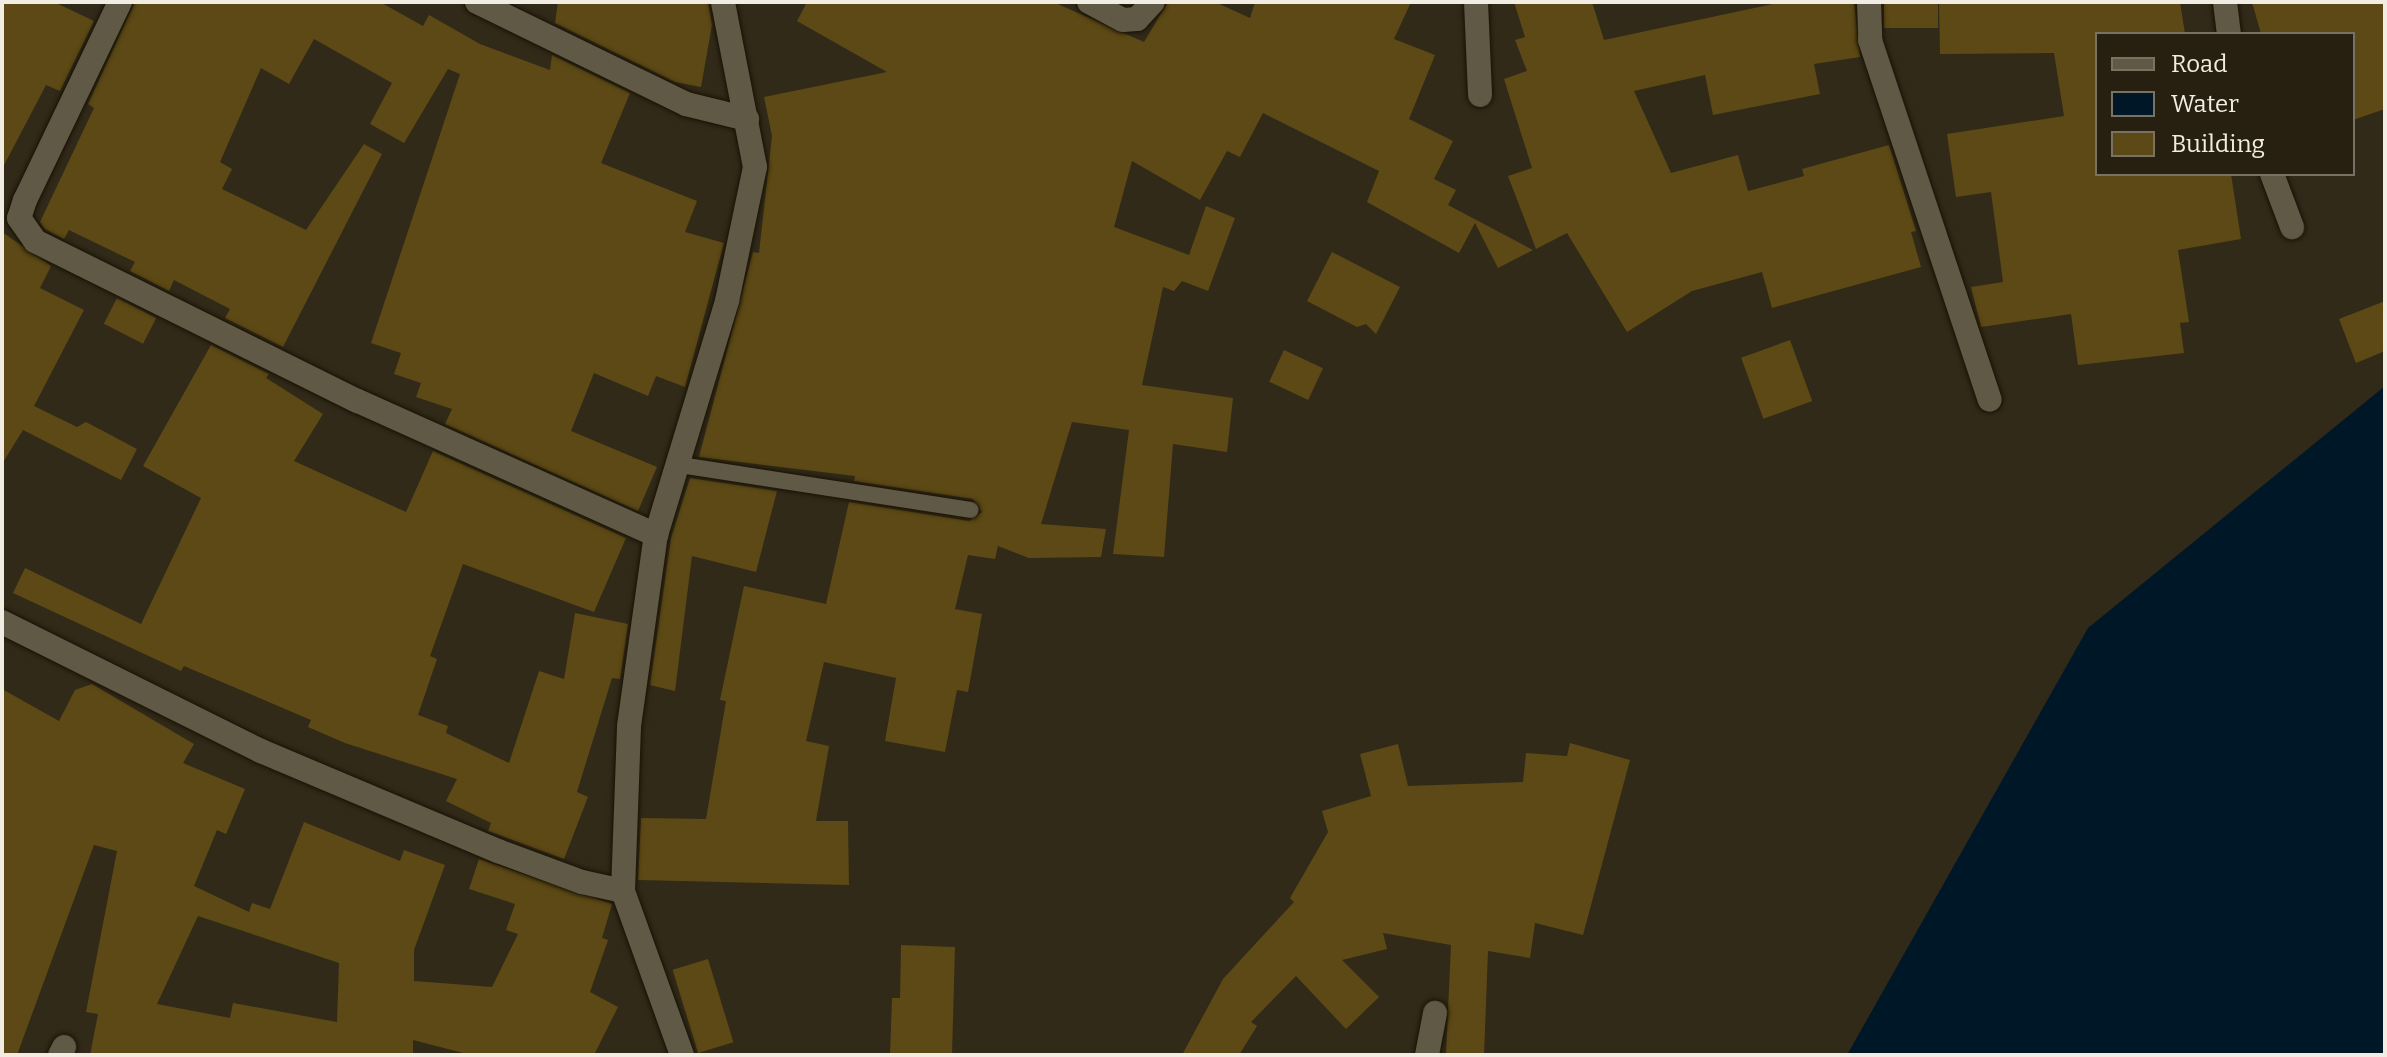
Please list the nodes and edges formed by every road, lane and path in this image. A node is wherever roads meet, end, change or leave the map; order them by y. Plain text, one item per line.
1 (477, 2) edge
2 (723, 2) edge
3 (1089, 2) edge
4 (1153, 2) edge
5 (1476, 2) edge
6 (1869, 2) edge
7 (2225, 2) edge
8 (117, 3) edge
9 (2229, 32) edge
10 (1480, 95) dead end
11 (747, 119) junction
12 (2273, 176) edge
13 (2292, 227) dead end
14 (1990, 400) dead end
15 (680, 465) junction
16 (971, 510) dead end
17 (656, 535) junction
18 (2, 622) edge
19 (623, 891) junction
20 (1435, 1013) dead end
21 (682, 1055) edge
22 (1427, 1055) edge

1 - 11 street
2 - 11 street
3 - 4 street
5 - 10 street
6 - 14 street
7 - 9 street
8 - 17 street
11 - 15 street
12 - 13 street
15 - 16 lane
15 - 17 street
17 - 19 street
18 - 19 street
19 - 21 street
20 - 22 street

